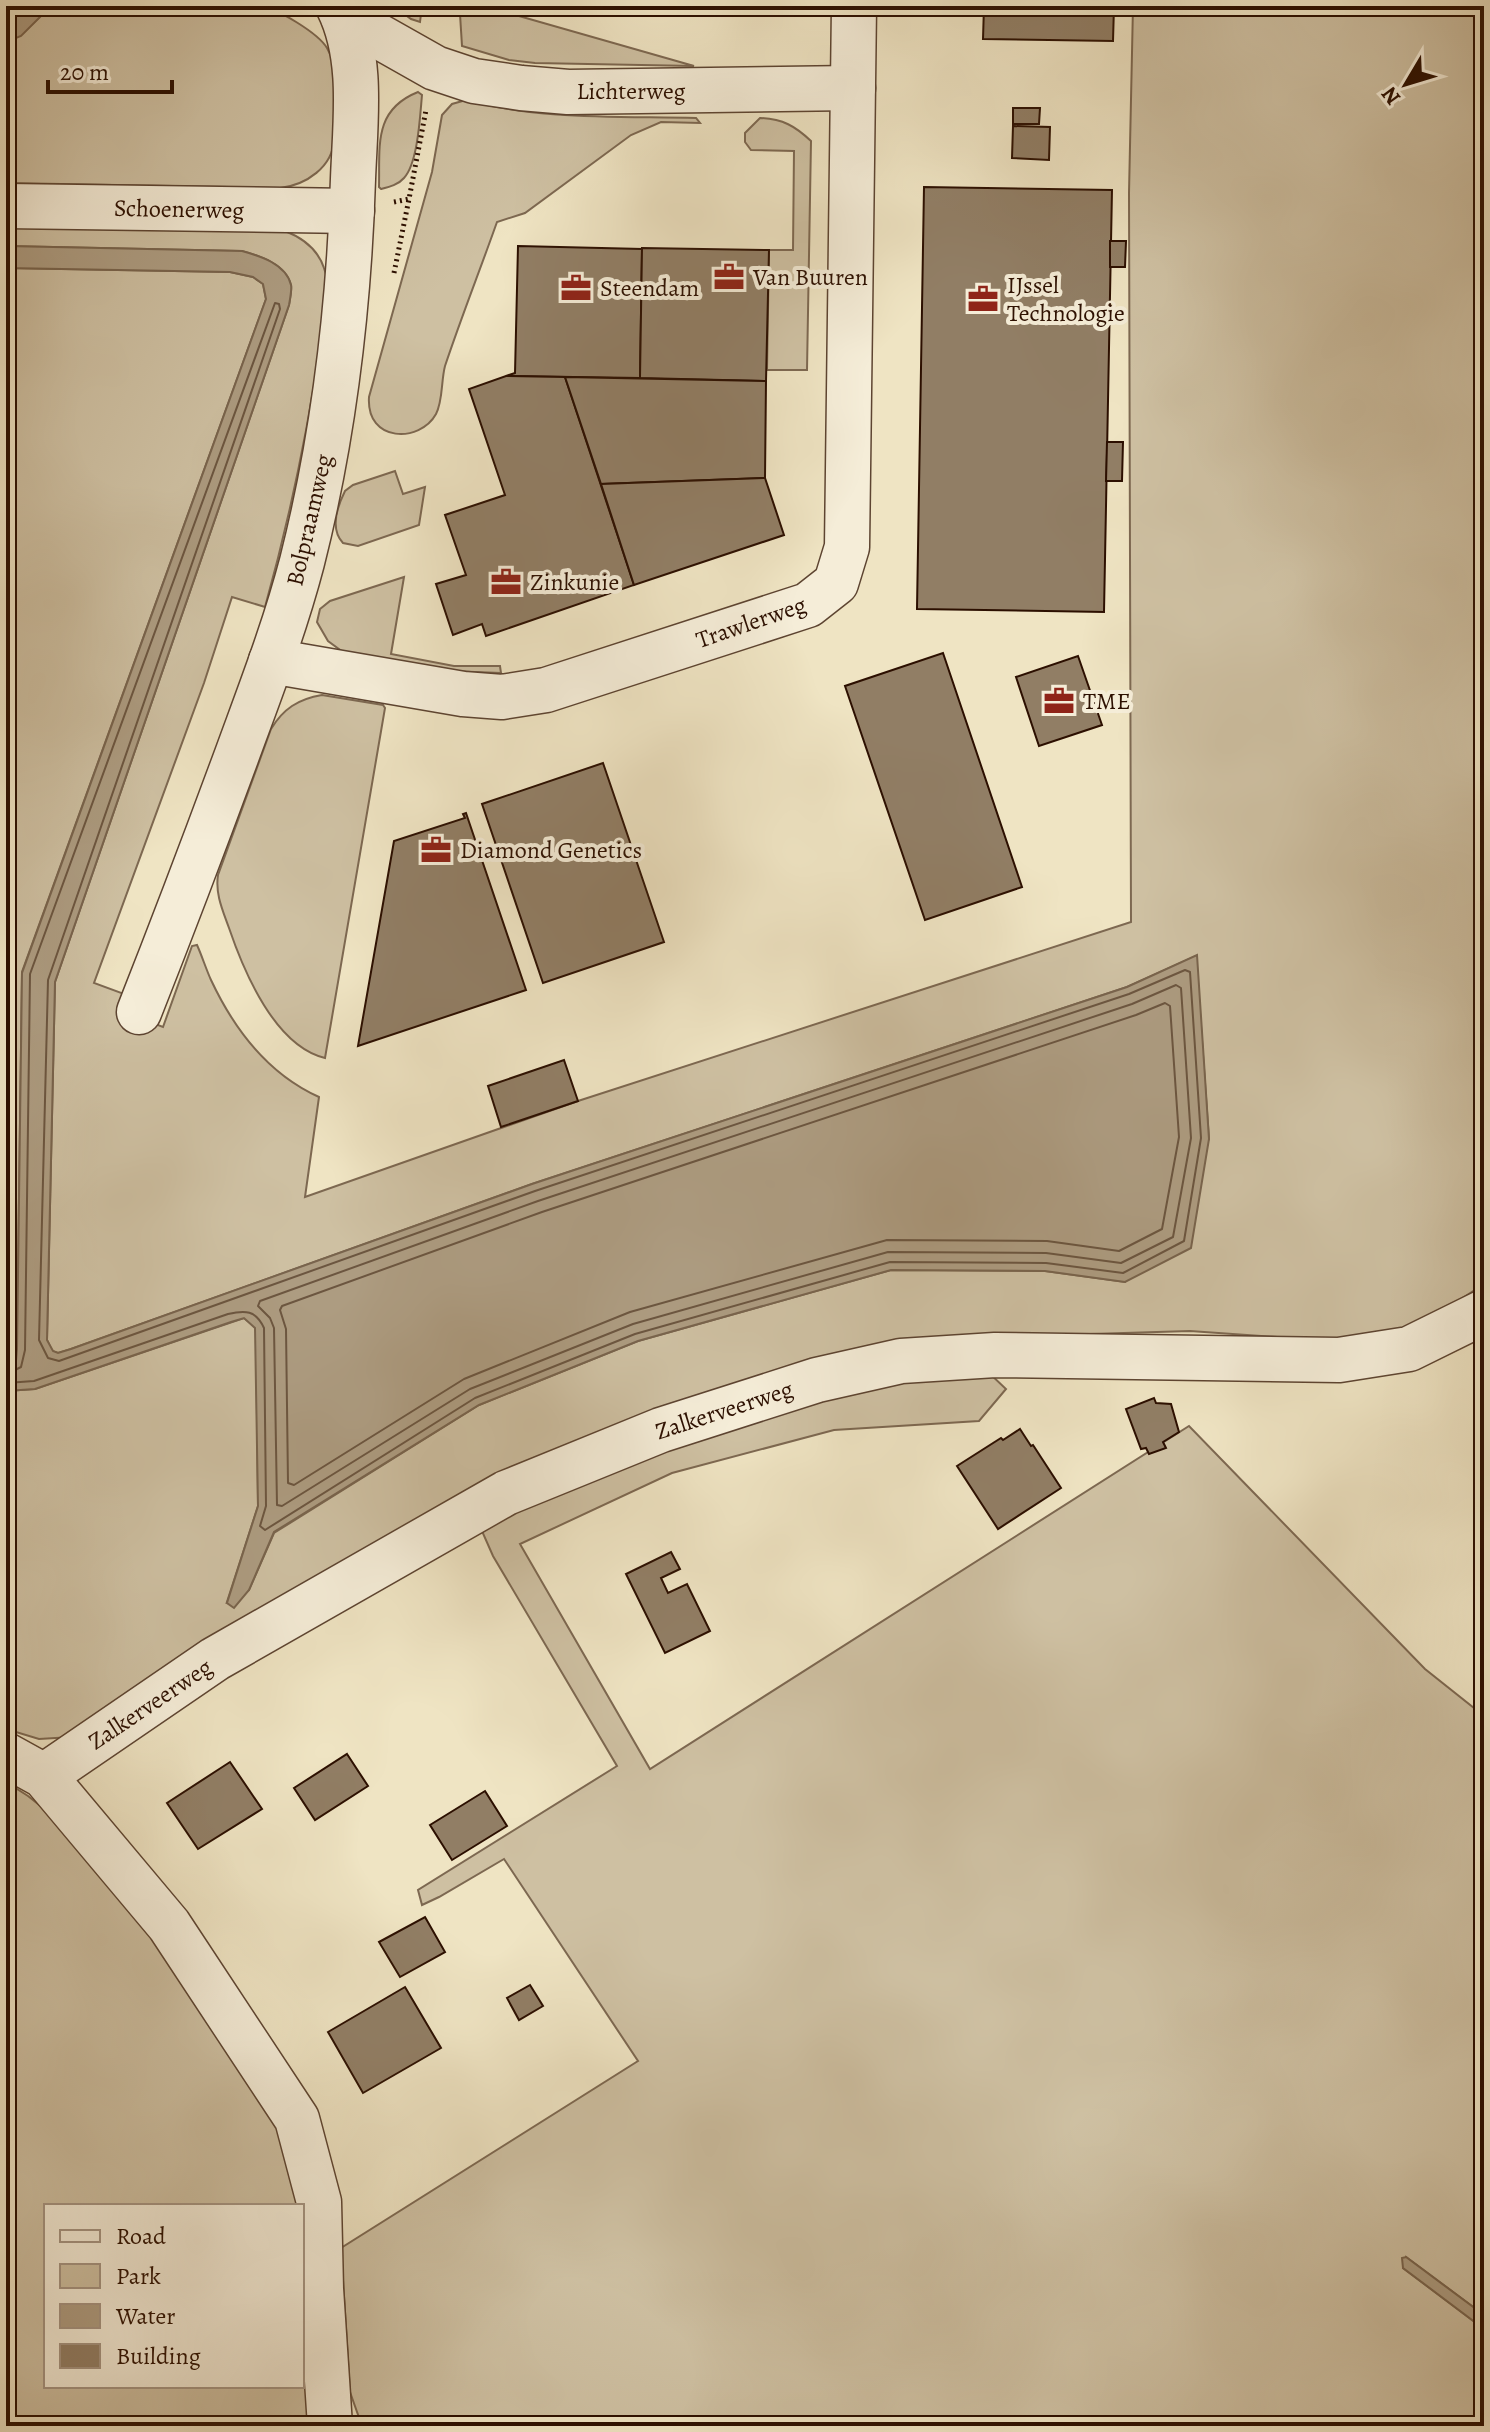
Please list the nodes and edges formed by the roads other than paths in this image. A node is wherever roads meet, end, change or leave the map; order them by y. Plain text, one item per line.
1 (854, 6) edge
2 (340, 11) edge
3 (853, 88) junction
4 (6, 206) edge
5 (352, 211) junction
6 (271, 661) junction
7 (139, 1012) dead end
8 (1484, 1312) edge
9 (6, 1755) edge
10 (44, 1776) junction
11 (330, 2426) edge

1 - 3 street
2 - 3 street, Lichterweg
2 - 5 street, Bolpraamweg
3 - 6 street, Trawlerweg
4 - 5 street, Schoenerweg
5 - 6 street, Bolpraamweg
6 - 7 street, Bolpraamweg
8 - 10 street, Zalkerveerweg
9 - 10 street
10 - 11 street

